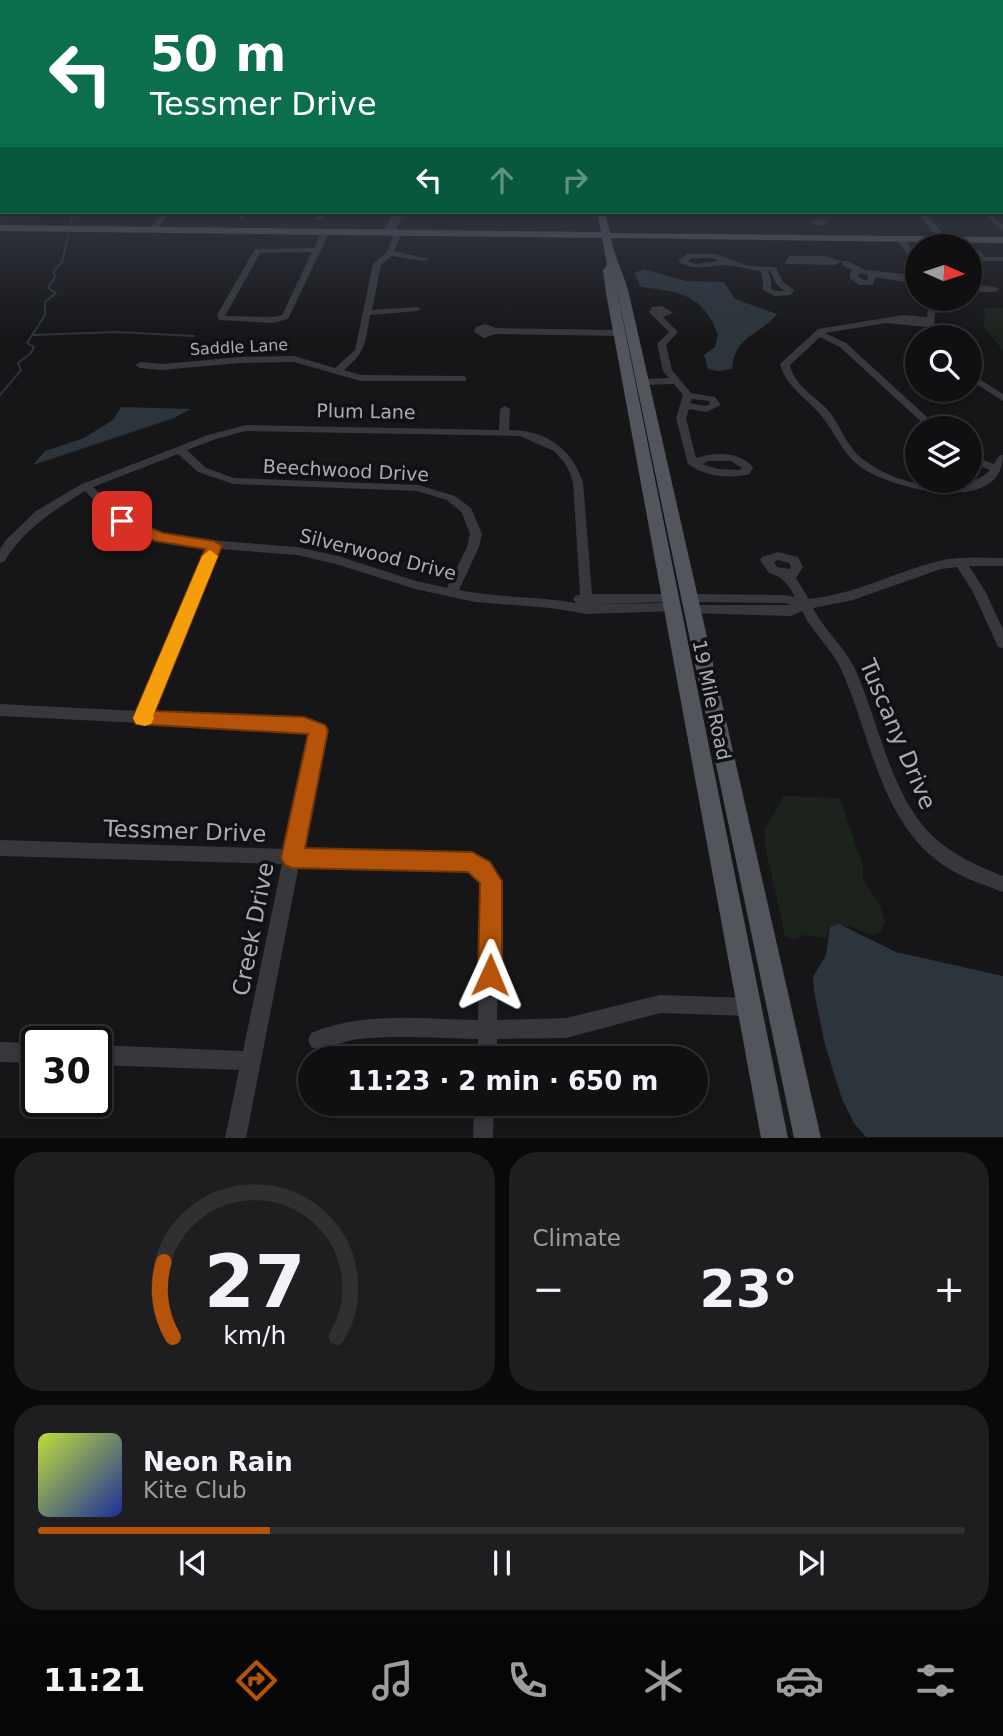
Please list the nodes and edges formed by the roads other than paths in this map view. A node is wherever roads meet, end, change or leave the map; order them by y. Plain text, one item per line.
1 (325, 232) edge
2 (394, 232) edge
3 (402, 232) edge
4 (606, 235) junction
5 (982, 240) edge
6 (1003, 240) edge
7 (905, 241) edge
8 (316, 250) junction
9 (390, 253) junction
10 (425, 258) dead end
11 (982, 258) edge
12 (1003, 260) edge
13 (727, 263) dead end
14 (763, 269) junction
15 (773, 269) junction
16 (614, 273) junction
17 (905, 278) edge
18 (416, 309) dead end
19 (931, 312) edge
20 (366, 313) junction
21 (660, 316) dead end
22 (930, 323) joint
23 (631, 324) junction
24 (618, 327) junction
25 (493, 331) dead end
26 (819, 333) junction
27 (140, 365) dead end
28 (337, 371) junction
29 (673, 377) junction
30 (463, 379) dead end
31 (639, 380) junction
32 (982, 384) edge
33 (1003, 398) edge
34 (505, 410) dead end
35 (921, 416) edge
36 (504, 433) junction
37 (180, 450) junction
38 (1003, 458) edge
39 (697, 461) dead end
40 (982, 463) edge
41 (996, 469) junction
42 (86, 486) junction
43 (657, 529) junction
44 (676, 533) junction
45 (214, 546) junction
46 (0, 559) edge
47 (960, 562) junction
48 (1003, 562) edge
49 (788, 574) dead end
50 (450, 593) junction
51 (587, 603) junction
52 (682, 604) junction
53 (804, 604) junction
54 (678, 637) junction
55 (700, 643) junction
56 (1003, 643) edge
57 (0, 710) edge
58 (142, 718) junction
59 (318, 730) joint
60 (0, 848) edge
61 (292, 858) junction
62 (1003, 884) edge
63 (738, 947) junction
64 (769, 960) junction
65 (750, 1007) junction
66 (489, 1029) junction
67 (318, 1040) dead end
68 (488, 1046) edge
69 (0, 1052) edge
70 (21, 1053) edge
71 (112, 1056) edge
72 (251, 1061) junction
73 (484, 1116) edge
74 (235, 1138) edge
75 (483, 1138) edge
76 (775, 1138) edge
77 (808, 1138) edge

1 - 8 street
2 - 9 street
3 - 4 main road
4 - 7 main road
4 - 16 main road, 19 Mile Road
5 - 6 main road
8 - 8 street
9 - 10 street
9 - 20 street
11 - 12 street
13 - 14 street
14 - 15 street
14 - 15 street
15 - 17 street
16 - 23 main road, 19 Mile Road
16 - 24 main road, 19 Mile Road
18 - 20 street
19 - 22 street
20 - 28 street
21 - 29 street
22 - 26 street
23 - 24 main road
23 - 31 main road, 19 Mile Road
24 - 25 street
24 - 31 main road, 19 Mile Road
26 - 35 street
26 - 41 street
27 - 28 street, Saddle Lane
28 - 30 street, Saddle Lane
29 - 31 street
29 - 39 street
31 - 43 main road, 19 Mile Road
31 - 44 main road, 19 Mile Road
32 - 33 street
34 - 36 street
36 - 37 street, Plum Lane
36 - 51 street, Plum Lane
37 - 42 street, Plum Lane
37 - 50 street, Beechwood Drive
38 - 41 street
40 - 41 street
42 - 45 street, Silverwood Drive
42 - 46 street, Plum Lane
43 - 44 main road
43 - 52 main road, 19 Mile Road
44 - 52 main road, 19 Mile Road
45 - 50 street, Silverwood Drive
45 - 58 street
47 - 48 street, Silverwood Drive
47 - 53 street, Silverwood Drive
47 - 56 street
49 - 53 street
50 - 51 street, Silverwood Drive
51 - 52 street, Silverwood Drive
52 - 53 street, Silverwood Drive
52 - 54 main road, 19 Mile Road
52 - 55 main road, 19 Mile Road
53 - 62 street, Tuscany Drive
54 - 55 main road
54 - 63 main road, 19 Mile Road
55 - 64 main road, 19 Mile Road
57 - 58 street
58 - 59 street
59 - 61 street, Creek Drive
60 - 61 street, Tessmer Drive
61 - 66 street, Tessmer Drive
61 - 72 street, Creek Drive
63 - 64 main road
63 - 65 main road, 19 Mile Road
64 - 77 main road, 19 Mile Road
65 - 66 street
65 - 76 main road, 19 Mile Road
66 - 67 street
66 - 68 street
69 - 70 street
71 - 72 street
72 - 74 street, Creek Drive
73 - 75 street

